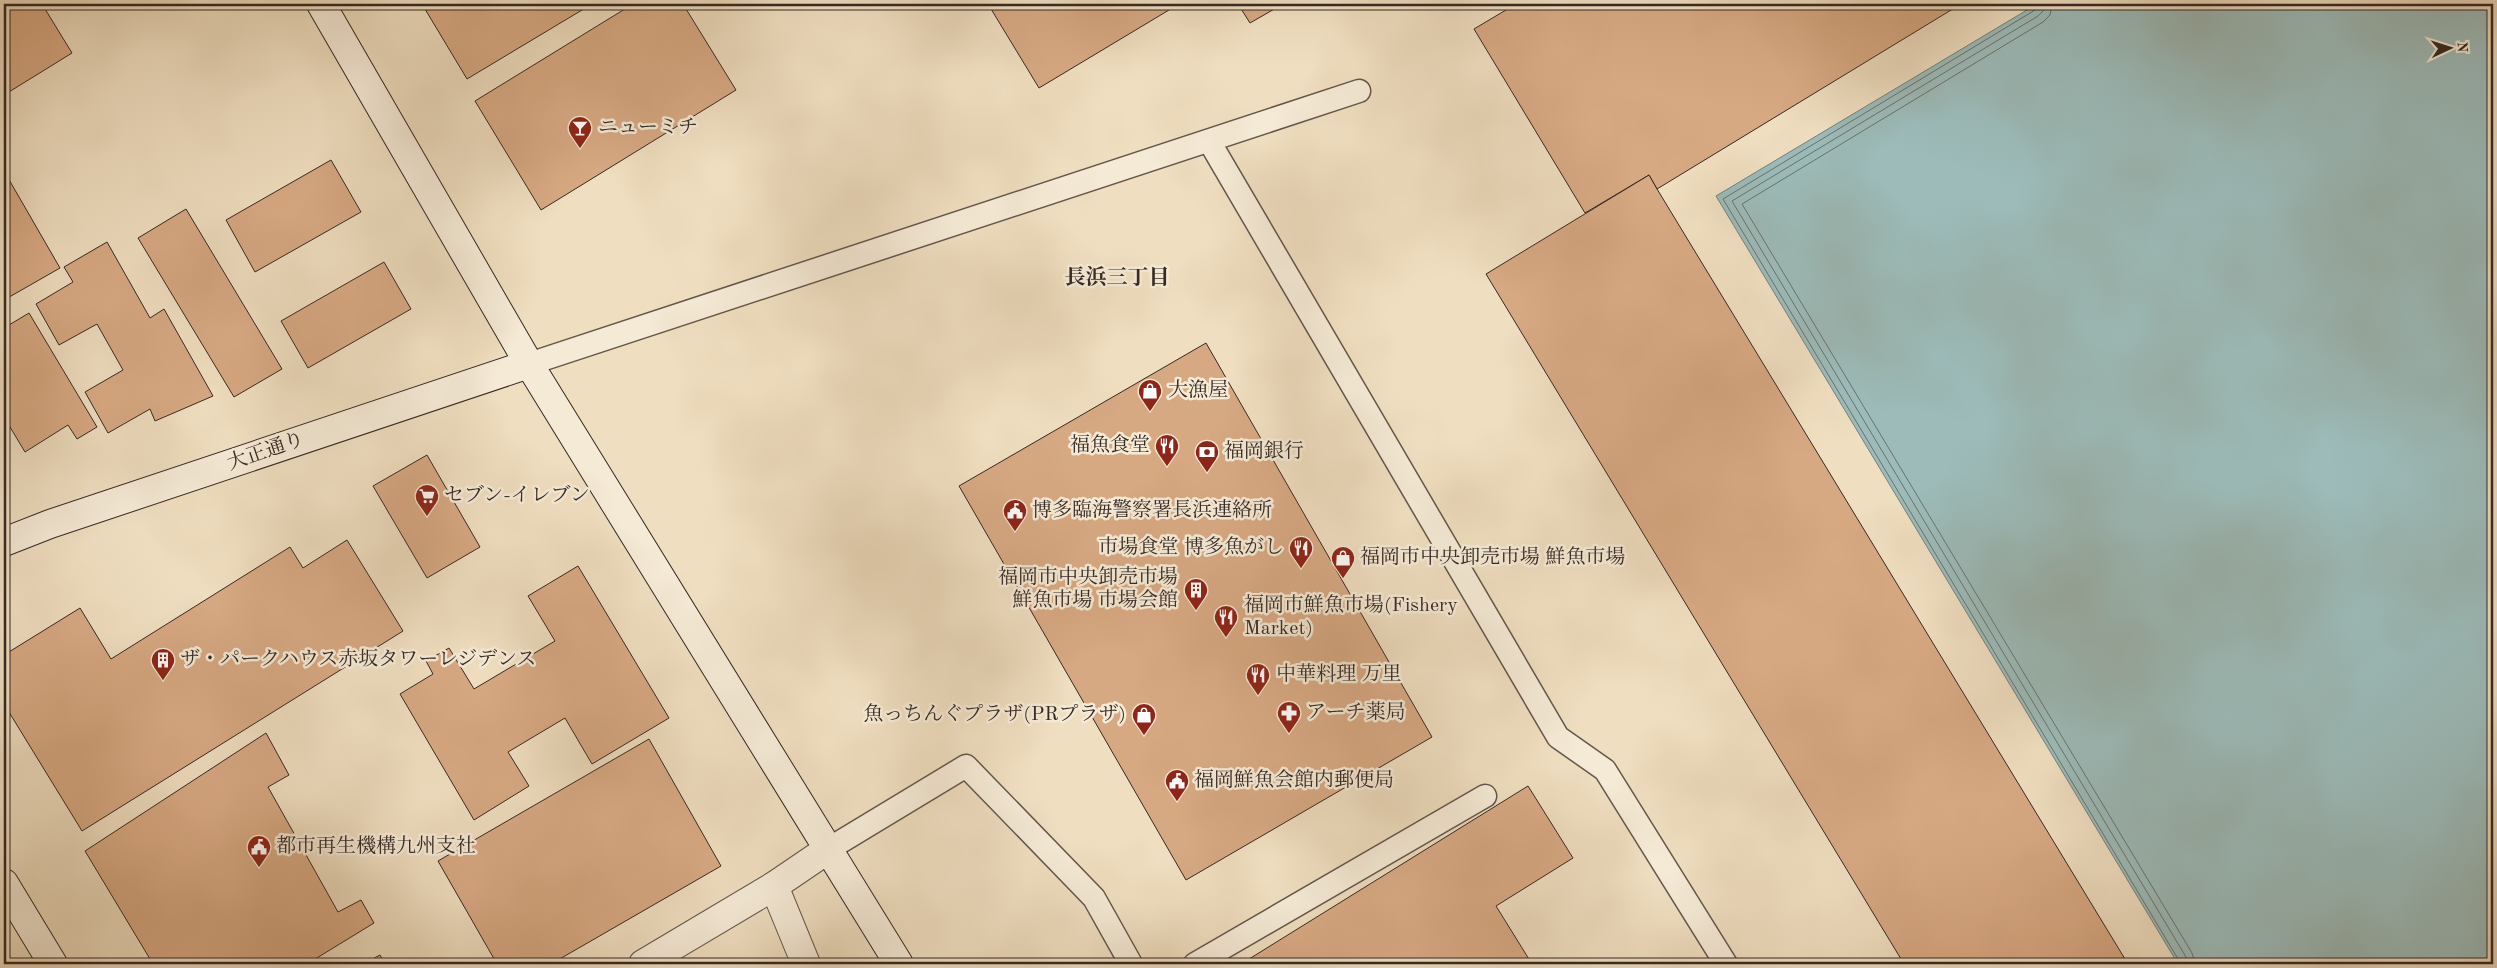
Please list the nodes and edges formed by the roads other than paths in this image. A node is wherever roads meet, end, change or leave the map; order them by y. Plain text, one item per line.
1 (321, 4) edge
2 (1360, 91) dead end
3 (1209, 141) junction
4 (530, 364) junction
5 (4, 542) edge
6 (1485, 796) dead end
7 (827, 850) junction
8 (4, 883) edge
9 (774, 886) junction
10 (52, 964) edge
11 (643, 964) edge
12 (806, 964) edge
13 (898, 964) edge
14 (1131, 964) edge
15 (1195, 964) edge
16 (1726, 964) edge

1 - 4 street
2 - 3 lane
3 - 4 lane
3 - 16 lane
4 - 5 street, 大正通り
4 - 7 street
6 - 15 lane
7 - 9 street
7 - 13 street
7 - 14 lane
8 - 10 street
9 - 11 street
9 - 12 street

